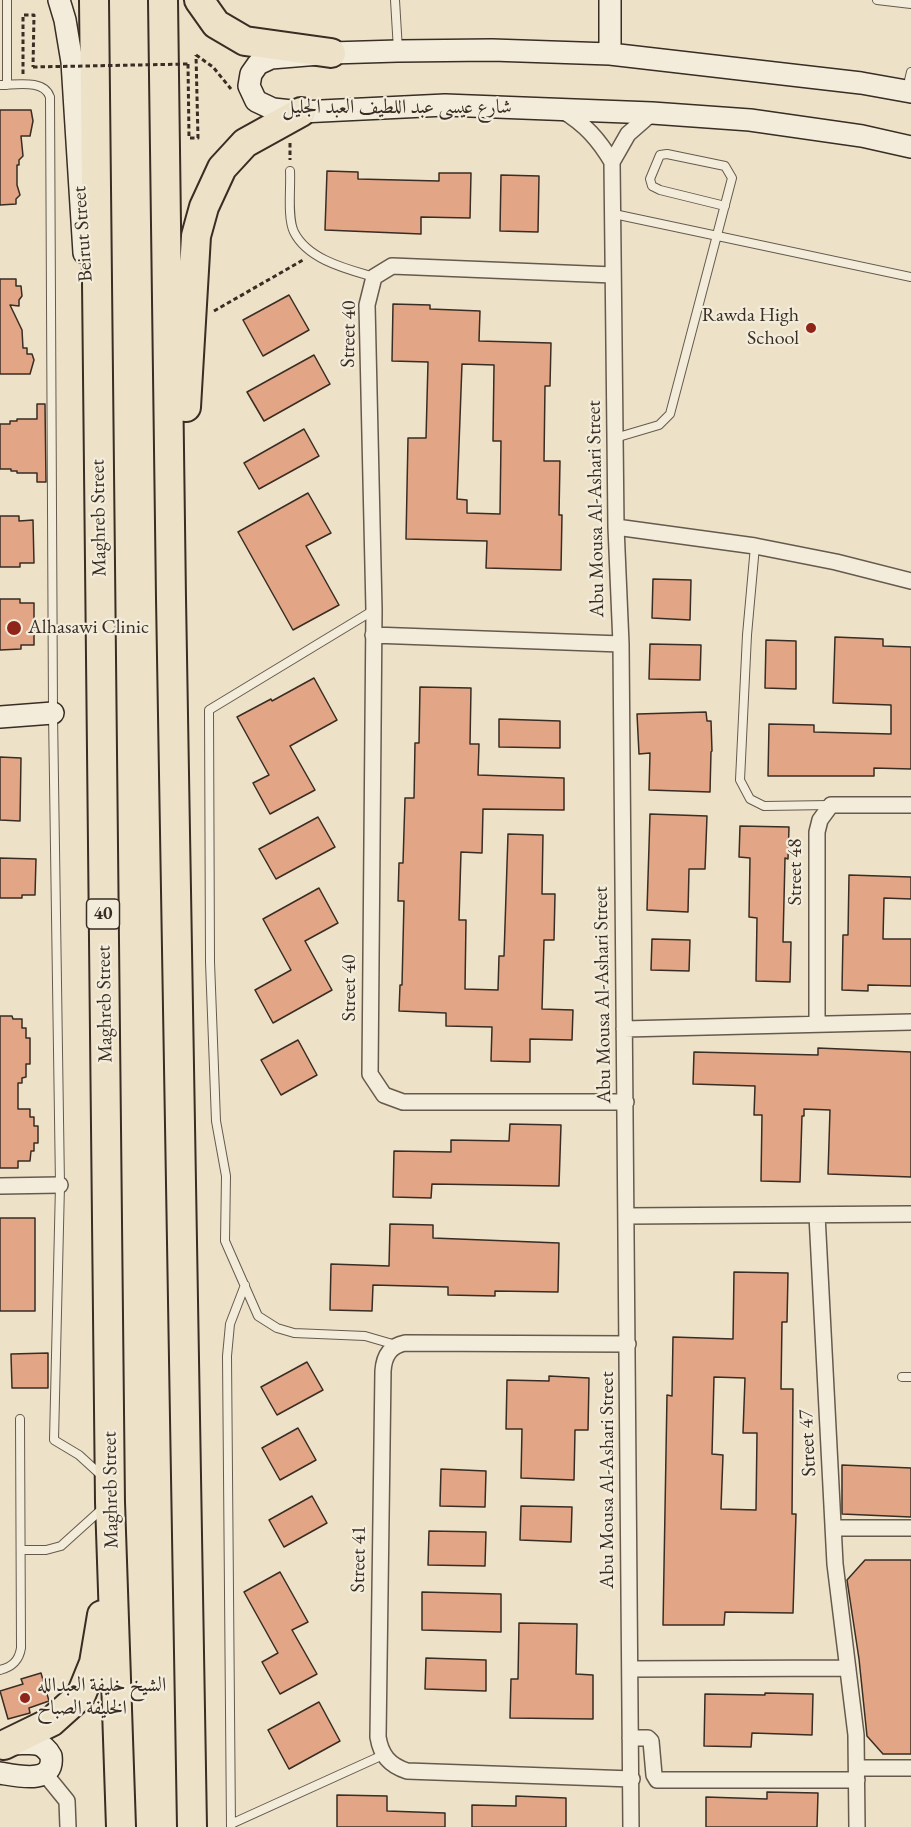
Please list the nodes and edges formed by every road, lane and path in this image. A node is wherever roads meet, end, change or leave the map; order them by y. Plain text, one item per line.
1 (6, 0) edge
2 (59, 0) edge
3 (94, 0) edge
4 (163, 0) edge
5 (199, 0) edge
6 (395, 0) edge
7 (610, 0) edge
8 (878, 0) edge
9 (911, 4) edge
10 (398, 51) junction
11 (331, 53) junction
12 (610, 54) junction
13 (4, 85) edge
14 (23, 85) junction
15 (910, 85) edge
16 (256, 101) junction
17 (560, 109) junction
18 (301, 112) junction
19 (652, 113) junction
20 (290, 138) dead end
21 (911, 147) edge
22 (612, 162) junction
23 (290, 171) joint
24 (725, 206) junction
25 (614, 214) junction
26 (716, 237) junction
27 (315, 253) junction
28 (613, 275) junction
29 (374, 277) junction
30 (911, 277) edge
31 (214, 311) dead end
32 (615, 438) junction
33 (98, 470) junction
34 (616, 527) junction
35 (755, 546) junction
36 (911, 581) edge
37 (171, 598) junction
38 (374, 610) junction
39 (373, 635) junction
40 (621, 644) junction
41 (53, 713) junction
42 (0, 717) edge
43 (831, 805) junction
44 (911, 805) edge
45 (911, 1022) edge
46 (817, 1024) junction
47 (624, 1029) junction
48 (626, 1102) junction
49 (60, 1185) junction
50 (0, 1186) edge
51 (911, 1214) edge
52 (817, 1215) junction
53 (626, 1216) junction
54 (245, 1286) junction
55 (628, 1344) junction
56 (396, 1345) junction
57 (902, 1377) dead end
58 (911, 1377) edge
59 (20, 1419) dead end
60 (111, 1502) junction
61 (833, 1528) junction
62 (911, 1528) edge
63 (22, 1550) junction
64 (848, 1668) junction
65 (630, 1669) junction
66 (0, 1670) edge
67 (630, 1738) junction
68 (2, 1745) edge
69 (383, 1755) junction
70 (911, 1768) edge
71 (0, 1773) edge
72 (45, 1774) junction
73 (857, 1774) junction
74 (120, 1777) junction
75 (632, 1779) junction
76 (231, 1826) edge
77 (68, 1827) edge
78 (113, 1827) edge
79 (121, 1827) edge
80 (192, 1827) edge
81 (632, 1827) edge
82 (857, 1827) edge

1 - 13 lane
2 - 33 main road, Beirut Street
3 - 33 highway, Maghreb Street / 40
4 - 37 highway
5 - 11 highway
6 - 10 lane
7 - 12 main road
8 - 9 lane
10 - 11 main road, شارع عيسى عبد اللطيف العبد الجليل
10 - 12 main road, شارع عيسى عبد اللطيف العبد الجليل
11 - 16 main road, شارع عيسى عبد اللطيف العبد الجليل
12 - 15 main road, شارع عيسى عبد اللطيف العبد الجليل
13 - 14 lane
14 - 16 path, bridge
14 - 41 lane
16 - 18 main road, شارع عيسى عبد اللطيف العبد الجليل
17 - 18 main road, شارع عيسى عبد اللطيف العبد الجليل
17 - 19 main road, شارع عيسى عبد اللطيف العبد الجليل
17 - 22 street
18 - 37 highway
19 - 21 main road, شارع عيسى عبد اللطيف العبد الجليل
19 - 22 street
20 - 23 path
22 - 25 street, Abu Mousa Al-Ashari Street
23 - 27 lane
24 - 24 lane
24 - 26 lane
25 - 26 lane
25 - 28 street, Abu Mousa Al-Ashari Street
26 - 30 lane
26 - 32 lane
27 - 29 lane
27 - 31 path
28 - 29 street, Street 40
28 - 32 street, Abu Mousa Al-Ashari Street
29 - 38 street, Street 40
32 - 34 street, Abu Mousa Al-Ashari Street
33 - 60 highway, Maghreb Street / 40
34 - 35 street
34 - 40 street, Abu Mousa Al-Ashari Street
35 - 36 street
35 - 43 lane
37 - 80 highway
38 - 39 street, Street 40
38 - 54 lane
39 - 40 street
39 - 48 street, Street 40
40 - 47 street, Abu Mousa Al-Ashari Street
41 - 42 main road
41 - 49 lane
43 - 44 street
43 - 46 street, Street 48
45 - 46 street
46 - 47 street
47 - 48 street, Abu Mousa Al-Ashari Street
48 - 53 street, Abu Mousa Al-Ashari Street
49 - 50 street
49 - 60 lane
51 - 52 street
52 - 53 street
52 - 61 street, Street 47
53 - 55 street, Abu Mousa Al-Ashari Street
54 - 56 lane
54 - 76 lane
55 - 56 street
55 - 65 street, Abu Mousa Al-Ashari Street
56 - 69 street, Street 41
57 - 58 lane
59 - 63 lane
60 - 63 lane
60 - 68 highway
60 - 74 highway, Maghreb Street / 40
61 - 62 street
61 - 64 street, Street 47
63 - 66 lane
64 - 65 street
64 - 73 street, Street 47
65 - 67 street, Abu Mousa Al-Ashari Street
67 - 73 street
67 - 75 street, Abu Mousa Al-Ashari Street
68 - 72 main road
69 - 75 street
69 - 76 lane
70 - 73 street
71 - 72 main road
72 - 77 street
73 - 82 street, Street 47
74 - 78 highway
74 - 79 highway, Maghreb Street / 40
75 - 81 street, Abu Mousa Al-Ashari Street

